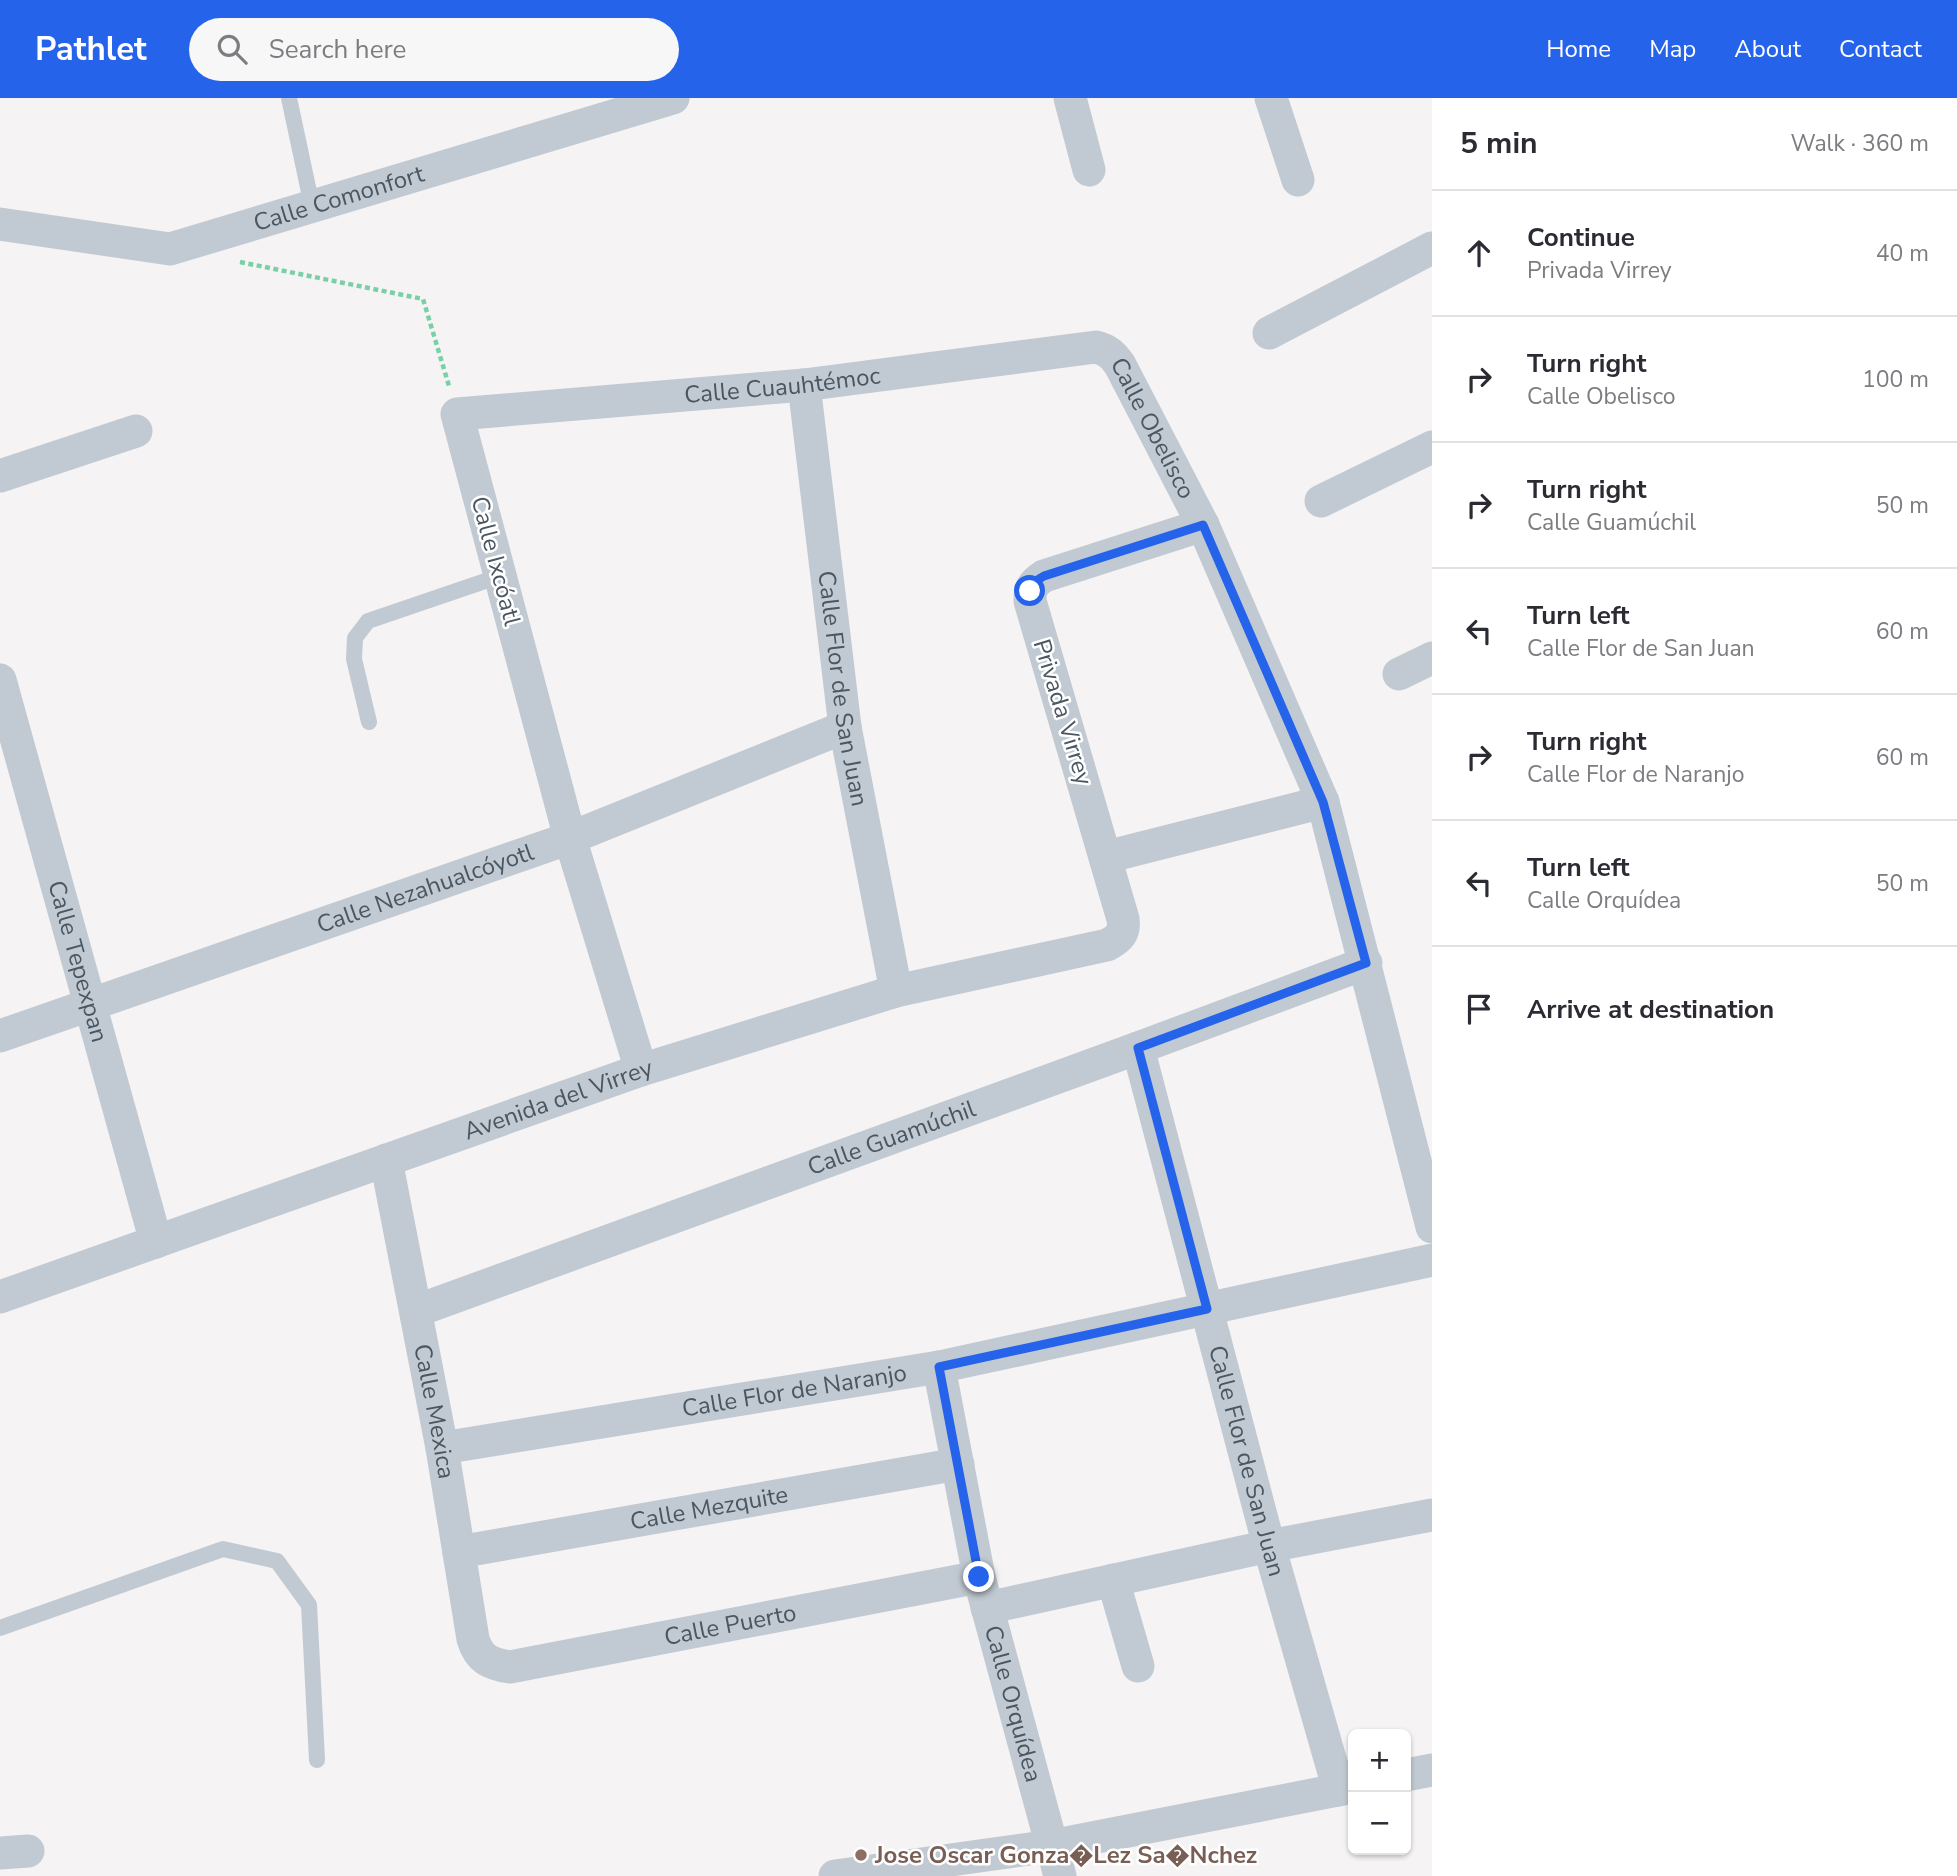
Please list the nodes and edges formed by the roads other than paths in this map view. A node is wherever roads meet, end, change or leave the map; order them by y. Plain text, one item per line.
1 (289, 98) edge
2 (673, 98) edge
3 (1070, 98) edge
4 (1270, 98) edge
5 (1089, 170) dead end
6 (1298, 180) dead end
7 (312, 206) junction
8 (0, 224) edge
9 (1432, 248) edge
10 (1269, 334) dead end
11 (1106, 350) joint
12 (804, 386) junction
13 (457, 414) joint
14 (136, 431) dead end
15 (1432, 447) edge
16 (0, 475) edge
17 (1321, 501) dead end
18 (1203, 525) junction
19 (500, 576) junction
20 (1432, 658) edge
21 (1399, 674) dead end
22 (0, 680) edge
23 (369, 722) dead end
24 (845, 727) junction
25 (1323, 802) junction
26 (570, 838) junction
27 (1107, 857) junction
28 (1123, 933) joint
29 (1366, 963) junction
30 (897, 991) junction
31 (90, 1005) junction
32 (0, 1036) edge
33 (1138, 1048) junction
34 (641, 1070) junction
35 (386, 1160) junction
36 (1432, 1227) edge
37 (156, 1242) junction
38 (1432, 1260) edge
39 (0, 1297) edge
40 (1207, 1309) junction
41 (416, 1311) junction
42 (939, 1367) junction
43 (442, 1448) junction
44 (958, 1464) junction
45 (1432, 1515) edge
46 (1269, 1546) junction
47 (459, 1552) junction
48 (1113, 1580) junction
49 (983, 1592) junction
50 (0, 1628) edge
51 (483, 1659) joint
52 (1138, 1666) dead end
53 (317, 1760) dead end
54 (1432, 1770) edge
55 (1411, 1774) edge
56 (1346, 1788) edge
57 (1055, 1861) edge
58 (835, 1876) edge

1 - 7 lane
2 - 7 street, Calle Comonfort
3 - 5 street
4 - 6 street
7 - 8 street, Calle Comonfort
9 - 10 street
11 - 12 street, Calle Cuauhtémoc
11 - 18 street, Calle Obelisco
12 - 13 street, Calle Cuauhtémoc
12 - 24 street, Calle Flor de San Juan
13 - 19 street, Calle Ixcóatl
14 - 16 street
15 - 17 street
18 - 25 street, Calle Obelisco
18 - 27 street, Privada Virrey
19 - 23 lane
19 - 26 street, Calle Ixcóatl
20 - 21 street
22 - 31 street, Calle Tepexpan
24 - 26 street, Calle Nezahualcóyotl
24 - 30 street, Calle Flor de San Juan
25 - 27 street
25 - 29 street, Calle Obelisco
26 - 31 street, Calle Nezahualcóyotl
26 - 34 street, Calle Ixcóatl
27 - 28 street, Privada Virrey
28 - 30 street, Avenida del Virrey
29 - 33 street, Calle Guamúchil
29 - 36 street, Calle Obelisco
30 - 34 street, Avenida del Virrey
31 - 32 street, Calle Nezahualcóyotl
31 - 37 street, Calle Tepexpan
33 - 40 street, Calle Flor de San Juan
33 - 41 street, Calle Guamúchil
34 - 35 street, Avenida del Virrey
35 - 37 street, Avenida del Virrey
35 - 41 street, Calle Mexica
37 - 39 street, Avenida del Virrey
38 - 40 street, Calle Flor de Naranjo
40 - 42 street, Calle Flor de Naranjo
40 - 46 street, Calle Flor de San Juan
41 - 43 street, Calle Mexica
42 - 43 street, Calle Flor de Naranjo
42 - 44 street, Calle Orquídea
43 - 47 street, Calle Mexica
44 - 47 street, Calle Mezquite
44 - 49 street, Calle Orquídea
45 - 46 street, Calle Puerto
46 - 48 street, Calle Puerto
46 - 56 street, Calle Flor de San Juan
47 - 51 street, Calle Mexica
48 - 49 street, Calle Puerto
48 - 52 street
49 - 51 street, Calle Puerto
49 - 57 street, Calle Orquídea
50 - 53 lane
54 - 55 street
56 - 57 street
57 - 58 street

